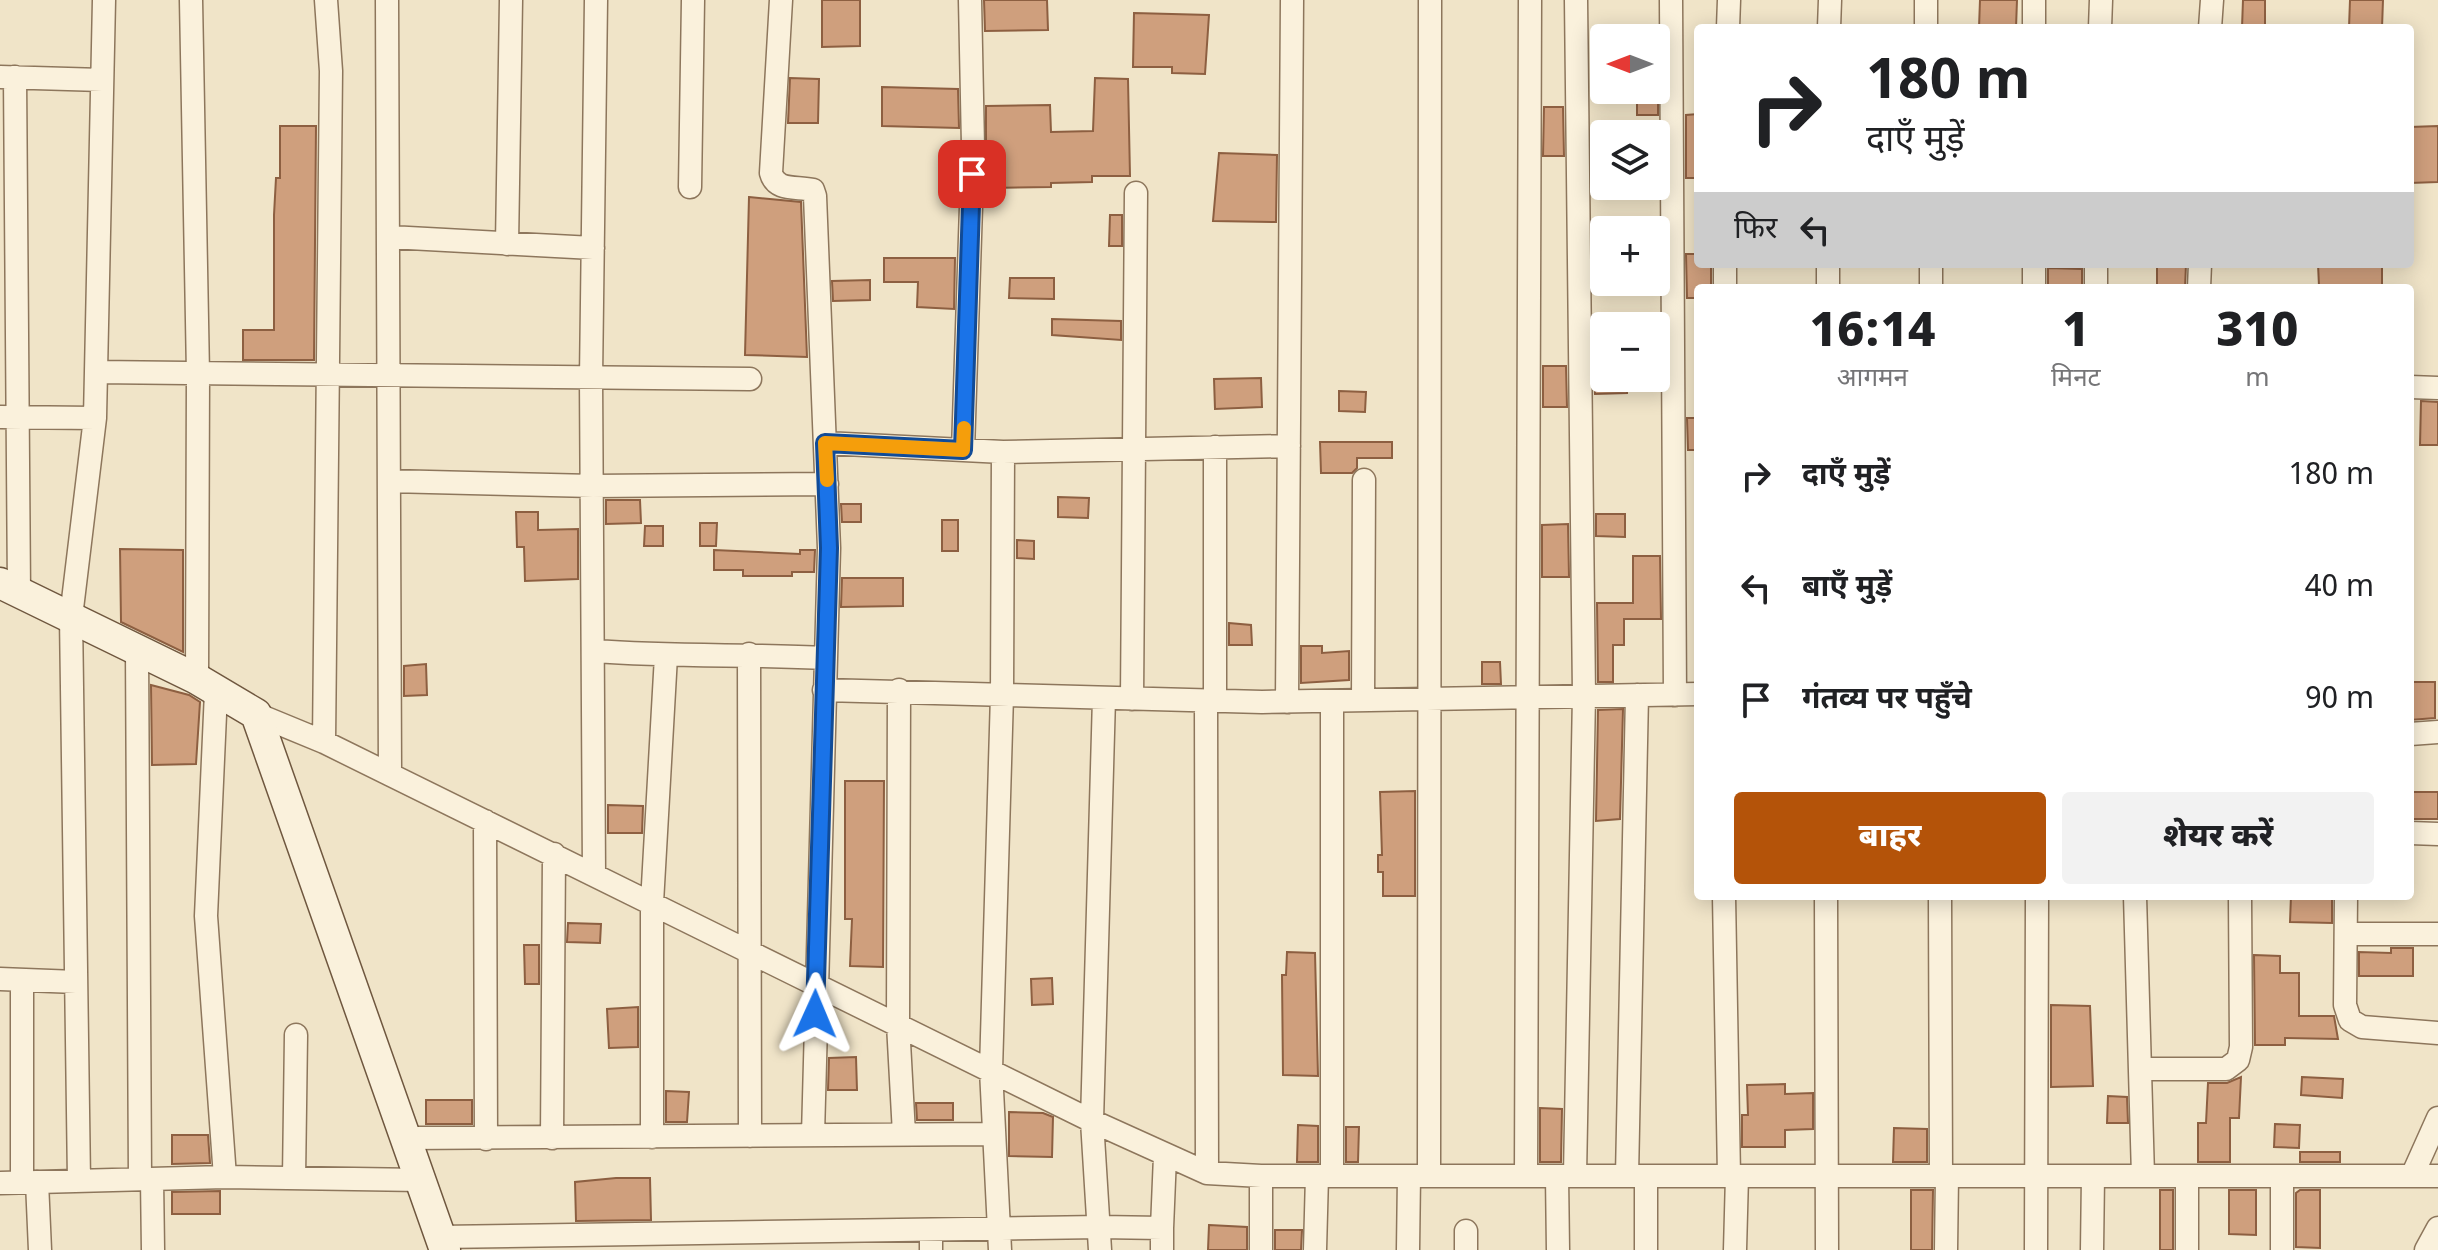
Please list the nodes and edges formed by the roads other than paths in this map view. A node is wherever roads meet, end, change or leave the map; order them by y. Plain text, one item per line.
1 (104, 0) edge
2 (191, 0) edge
3 (326, 0) edge
4 (387, 0) edge
5 (511, 0) edge
6 (596, 0) edge
7 (693, 0) edge
8 (781, 0) edge
9 (970, 0) edge
10 (1292, 0) edge
11 (1430, 0) edge
12 (1530, 0) edge
13 (1576, 0) edge
14 (1671, 0) edge
15 (1729, 0) edge
16 (1830, 0) edge
17 (1926, 0) edge
18 (2034, 0) edge
19 (2101, 0) edge
20 (2212, 0) edge
21 (1728, 24) edge
22 (1829, 24) edge
23 (1926, 24) edge
24 (2034, 24) edge
25 (2100, 24) edge
26 (2210, 24) edge
27 (8, 77) edge
28 (102, 80) junction
29 (690, 187) dead end
30 (1136, 193) dead end
31 (390, 237) junction
32 (507, 244) junction
33 (593, 248) junction
34 (96, 372) junction
35 (198, 374) junction
36 (327, 375) junction
37 (389, 376) junction
38 (591, 378) junction
39 (750, 379) dead end
40 (2414, 387) edge
41 (2438, 388) edge
42 (8, 418) edge
43 (95, 418) junction
44 (825, 443) junction
45 (1289, 446) junction
46 (1215, 447) junction
47 (1134, 448) junction
48 (963, 450) junction
49 (1003, 452) junction
50 (1364, 480) dead end
51 (389, 481) junction
52 (827, 484) junction
53 (593, 486) junction
54 (9, 588) edge
55 (71, 617) junction
56 (137, 650) junction
57 (595, 651) junction
58 (749, 654) junction
59 (666, 656) junction
60 (826, 658) junction
61 (207, 686) junction
62 (824, 690) junction
63 (899, 690) junction
64 (1694, 694) edge
65 (1002, 695) junction
66 (1584, 695) junction
67 (1637, 695) junction
68 (1675, 695) junction
69 (1529, 696) junction
70 (1104, 698) junction
71 (1431, 698) junction
72 (1132, 699) junction
73 (1363, 700) junction
74 (1210, 701) junction
75 (1332, 701) junction
76 (1287, 702) junction
77 (256, 714) junction
78 (2438, 732) edge
79 (2414, 734) edge
80 (324, 742) junction
81 (390, 774) junction
82 (485, 821) junction
83 (2414, 833) edge
84 (2438, 834) edge
85 (554, 854) junction
86 (594, 874) junction
87 (1724, 900) edge
88 (1826, 900) edge
89 (1940, 900) edge
90 (2037, 900) edge
91 (2135, 900) edge
92 (2240, 900) edge
93 (2346, 900) edge
94 (652, 903) junction
95 (2346, 934) junction
96 (2438, 934) edge
97 (747, 950) junction
98 (11, 980) edge
99 (76, 982) junction
100 (815, 983) junction
101 (898, 1024) junction
102 (2438, 1033) edge
103 (296, 1035) dead end
104 (2142, 1069) junction
105 (991, 1070) junction
106 (2438, 1118) edge
107 (1092, 1121) junction
108 (904, 1134) junction
109 (991, 1134) junction
110 (813, 1135) junction
111 (750, 1136) junction
112 (652, 1137) junction
113 (406, 1138) junction
114 (552, 1138) junction
115 (486, 1139) junction
116 (1165, 1156) junction
117 (1207, 1173) junction
118 (1261, 1176) junction
119 (1324, 1176) junction
120 (1419, 1176) junction
121 (1526, 1176) junction
122 (1566, 1176) junction
123 (1636, 1176) junction
124 (1733, 1176) junction
125 (1828, 1176) junction
126 (1944, 1176) junction
127 (2037, 1176) junction
128 (2093, 1176) junction
129 (2143, 1176) junction
130 (2187, 1176) junction
131 (2282, 1176) junction
132 (2412, 1176) junction
133 (2438, 1176) edge
134 (225, 1177) junction
135 (294, 1178) junction
136 (146, 1179) junction
137 (421, 1180) junction
138 (79, 1181) junction
139 (20, 1182) edge
140 (1100, 1227) junction
141 (2438, 1228) edge
142 (1000, 1239) edge
143 (1162, 1239) edge
144 (931, 1240) edge
145 (789, 1241) edge
146 (860, 1241) edge
147 (689, 1242) edge
148 (442, 1243) edge
149 (591, 1243) edge
150 (40, 1250) edge
151 (153, 1250) edge
152 (1100, 1250) edge
153 (1261, 1250) edge
154 (1315, 1250) edge
155 (1408, 1250) edge
156 (1558, 1250) edge
157 (1646, 1250) edge
158 (1735, 1250) edge
159 (1827, 1250) edge
160 (1946, 1250) edge
161 (2036, 1250) edge
162 (2092, 1250) edge
163 (2187, 1250) edge
164 (2282, 1250) edge
165 (2426, 1250) edge

1 - 28 street
2 - 35 street
3 - 36 street
4 - 31 street
5 - 32 street
6 - 33 street
7 - 29 street
8 - 44 street
9 - 48 street
10 - 45 street
11 - 71 street
12 - 69 street
13 - 66 street
14 - 68 street
15 - 21 street
16 - 22 street
17 - 23 street
18 - 24 street
19 - 25 street
20 - 26 street
27 - 28 street
27 - 42 street
28 - 34 street
30 - 47 street
31 - 32 street
31 - 37 street
32 - 33 street
33 - 38 street
34 - 35 street
34 - 43 street
35 - 36 street
35 - 61 street
36 - 37 street
36 - 80 street
37 - 38 street
37 - 51 street
38 - 39 street
38 - 53 street
40 - 41 street
42 - 43 street
42 - 54 street
43 - 55 street
44 - 48 street
44 - 52 street
45 - 46 street
45 - 76 street
46 - 47 street
46 - 74 street
47 - 49 street
47 - 72 street
48 - 49 street
49 - 65 street
50 - 73 street
51 - 53 street
51 - 81 street
52 - 53 street
52 - 60 street
53 - 57 street
54 - 55 street
55 - 56 street
55 - 99 street
56 - 61 street
56 - 136 street
57 - 59 street
57 - 86 street
58 - 59 street
58 - 60 street
58 - 97 street
59 - 94 street
60 - 62 street
61 - 77 street
61 - 134 street
62 - 63 street
62 - 100 street
63 - 65 street
63 - 101 street
64 - 68 street
65 - 70 street
65 - 105 street
66 - 67 street
66 - 69 street
66 - 122 street
67 - 68 street
67 - 123 street
69 - 71 street
69 - 121 street
70 - 72 street
70 - 107 street
71 - 73 street
71 - 120 street
72 - 74 street
73 - 75 street
74 - 76 street
74 - 117 street
75 - 76 street
75 - 119 street
77 - 80 street
77 - 113 street
78 - 79 street
80 - 81 street
81 - 82 street
82 - 85 street
82 - 115 street
83 - 84 street
85 - 86 street
85 - 114 street
86 - 94 street
87 - 124 street
88 - 125 street
89 - 126 street
90 - 127 street
91 - 104 street
92 - 104 street
93 - 95 street
94 - 97 street
94 - 112 street
95 - 96 street
95 - 102 street
97 - 100 street
97 - 111 street
98 - 99 street
98 - 139 street
99 - 138 street
100 - 101 street
100 - 110 street
101 - 105 street
101 - 108 street
103 - 135 street
104 - 129 street
105 - 107 street
105 - 109 street
106 - 132 street
107 - 116 street
107 - 140 street
108 - 109 street
108 - 110 street
109 - 142 street
110 - 111 street
111 - 112 street
112 - 114 street
113 - 115 street
113 - 137 street
114 - 115 street
116 - 117 street
116 - 143 street
117 - 118 street
118 - 119 street
118 - 153 street
119 - 120 street
119 - 154 street
120 - 121 street
120 - 155 street
121 - 122 street
122 - 123 street
122 - 156 street
123 - 124 street
123 - 157 street
124 - 125 street
124 - 158 street
125 - 126 street
125 - 159 street
126 - 127 street
126 - 160 street
127 - 128 street
127 - 161 street
128 - 129 street
128 - 162 street
129 - 130 street
130 - 131 street
130 - 163 street
131 - 132 street
131 - 164 street
132 - 133 street
134 - 135 street
134 - 136 street
135 - 137 street
136 - 138 street
136 - 151 street
137 - 148 street
138 - 139 street
139 - 150 street
140 - 142 street
140 - 143 street
140 - 152 street
141 - 165 street
142 - 144 street
144 - 146 street
145 - 146 street
145 - 147 street
147 - 149 street
148 - 149 street

